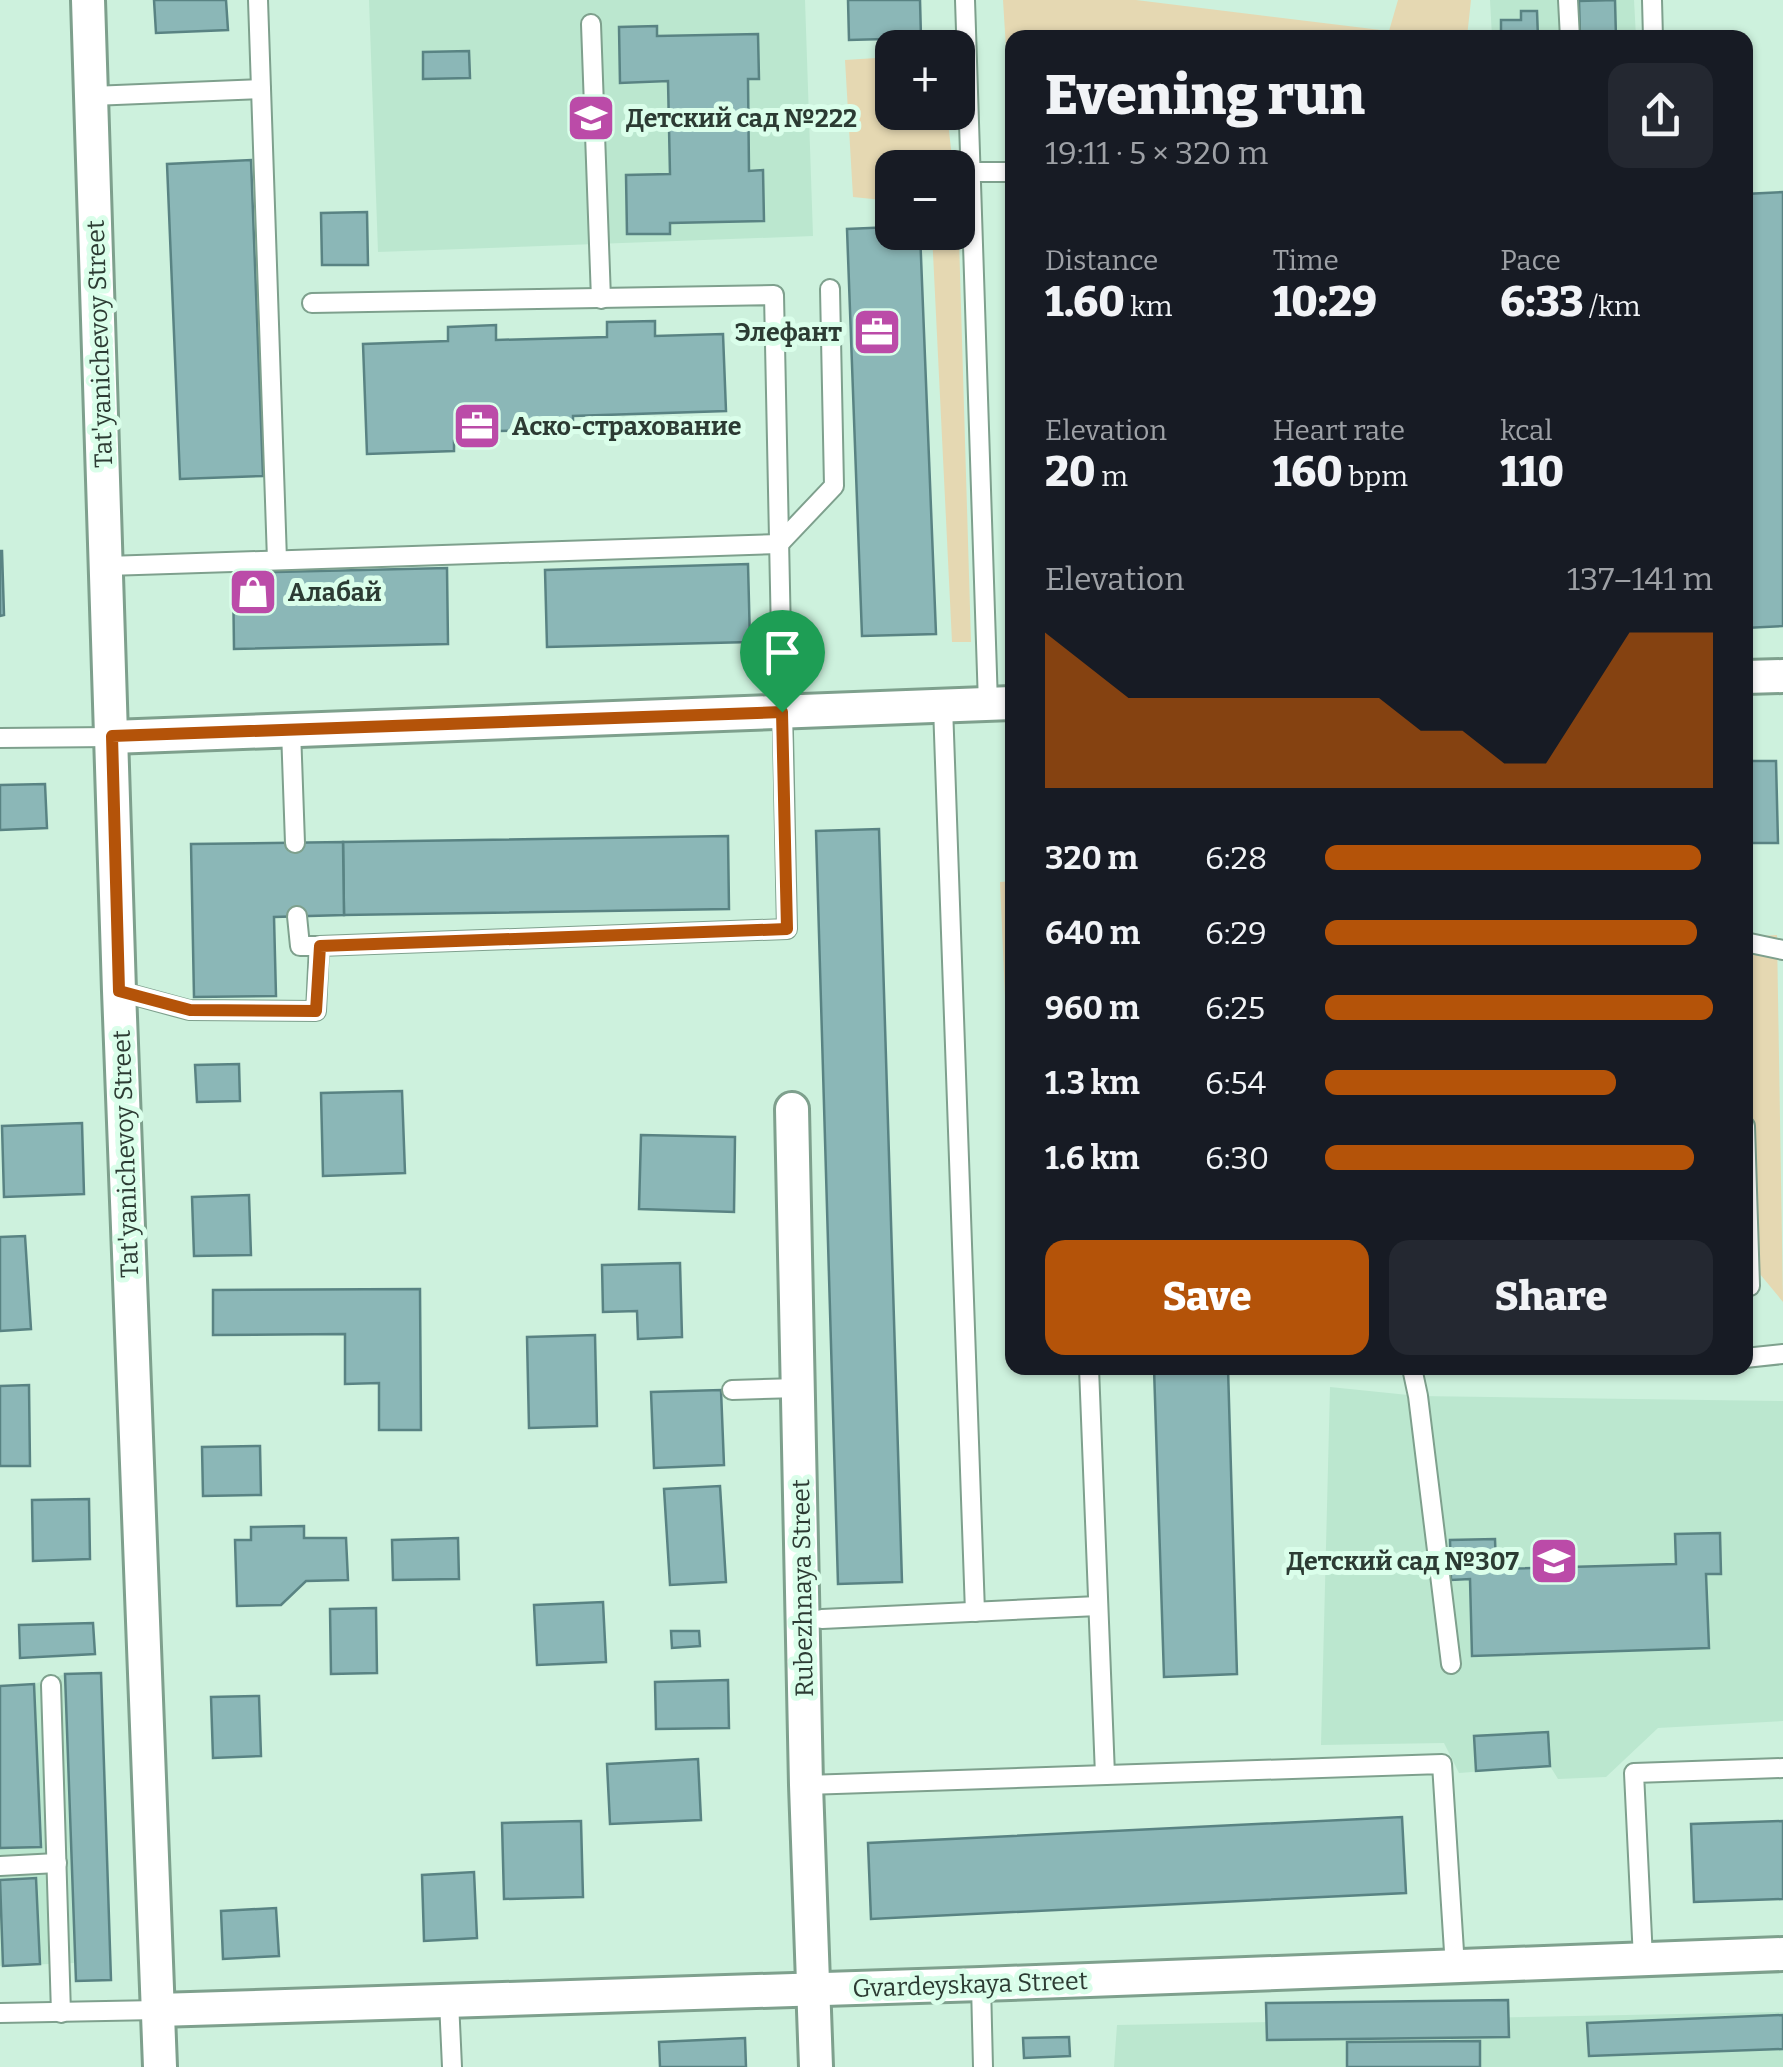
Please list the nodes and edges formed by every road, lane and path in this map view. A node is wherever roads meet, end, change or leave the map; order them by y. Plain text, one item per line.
1 (88, 0) edge
2 (258, 0) edge
3 (964, 0) edge
4 (1568, 0) edge
5 (1652, 0) edge
6 (590, 24) dead end
7 (1570, 30) edge
8 (1653, 30) edge
9 (262, 89) junction
10 (92, 96) junction
11 (969, 150) edge
12 (975, 172) edge
13 (1005, 172) edge
14 (974, 250) edge
15 (830, 290) dead end
16 (601, 298) junction
17 (312, 303) dead end
18 (779, 544) junction
19 (278, 560) junction
20 (106, 566) junction
21 (1783, 676) edge
22 (1753, 677) edge
23 (1000, 703) edge
24 (944, 706) junction
25 (782, 712) junction
26 (290, 730) junction
27 (112, 736) junction
28 (0, 738) edge
29 (295, 842) dead end
30 (297, 916) dead end
31 (1753, 944) edge
32 (320, 946) junction
33 (1783, 950) edge
34 (119, 991) junction
35 (792, 1109) dead end
36 (1783, 1354) edge
37 (1753, 1357) edge
38 (1089, 1375) edge
39 (1414, 1375) edge
40 (798, 1388) junction
41 (732, 1390) dead end
42 (1098, 1606) junction
43 (974, 1612) junction
44 (822, 1619) dead end
45 (1452, 1664) dead end
46 (51, 1685) dead end
47 (1783, 1768) edge
48 (1104, 1775) junction
49 (806, 1785) junction
50 (57, 1863) junction
51 (0, 1866) edge
52 (1783, 1954) edge
53 (1643, 1959) junction
54 (1455, 1966) junction
55 (980, 1984) junction
56 (812, 1989) junction
57 (449, 2000) junction
58 (158, 2010) junction
59 (61, 2013) junction
60 (0, 2014) edge
61 (160, 2067) edge
62 (452, 2067) edge
63 (816, 2067) edge
64 (983, 2067) edge

1 - 10 street, Tat'yanichevoy Street
2 - 9 lane
3 - 11 lane
4 - 7 lane
5 - 8 lane
6 - 16 lane
9 - 10 lane
9 - 19 lane
10 - 20 street, Tat'yanichevoy Street
12 - 13 lane
14 - 23 lane
15 - 18 lane
16 - 17 lane
16 - 18 lane
18 - 19 lane
18 - 25 lane
19 - 20 lane
20 - 27 street, Tat'yanichevoy Street
21 - 22 street
23 - 24 street
24 - 25 street
24 - 43 lane
25 - 26 street
25 - 32 lane
26 - 27 street
26 - 29 lane
27 - 28 lane
27 - 34 street, Tat'yanichevoy Street
30 - 32 lane
31 - 33 lane
32 - 34 lane
34 - 58 street, Tat'yanichevoy Street
35 - 40 street, Rubezhnaya Street
36 - 37 lane
38 - 42 lane
39 - 45 lane
40 - 41 lane
40 - 49 street, Rubezhnaya Street
42 - 43 lane
42 - 48 lane
43 - 44 lane
46 - 50 lane
47 - 53 lane
48 - 49 lane
48 - 54 lane
49 - 56 street, Rubezhnaya Street
50 - 51 lane
50 - 59 lane
52 - 53 street, Gvardeyskaya Street
53 - 54 street, Gvardeyskaya Street
54 - 55 street, Gvardeyskaya Street
55 - 56 street, Gvardeyskaya Street
55 - 64 lane
56 - 57 street, Gvardeyskaya Street
56 - 63 street, Rubezhnaya Street
57 - 58 street, Gvardeyskaya Street
57 - 62 lane
58 - 59 lane
58 - 61 street, Tat'yanichevoy Street
59 - 60 lane

